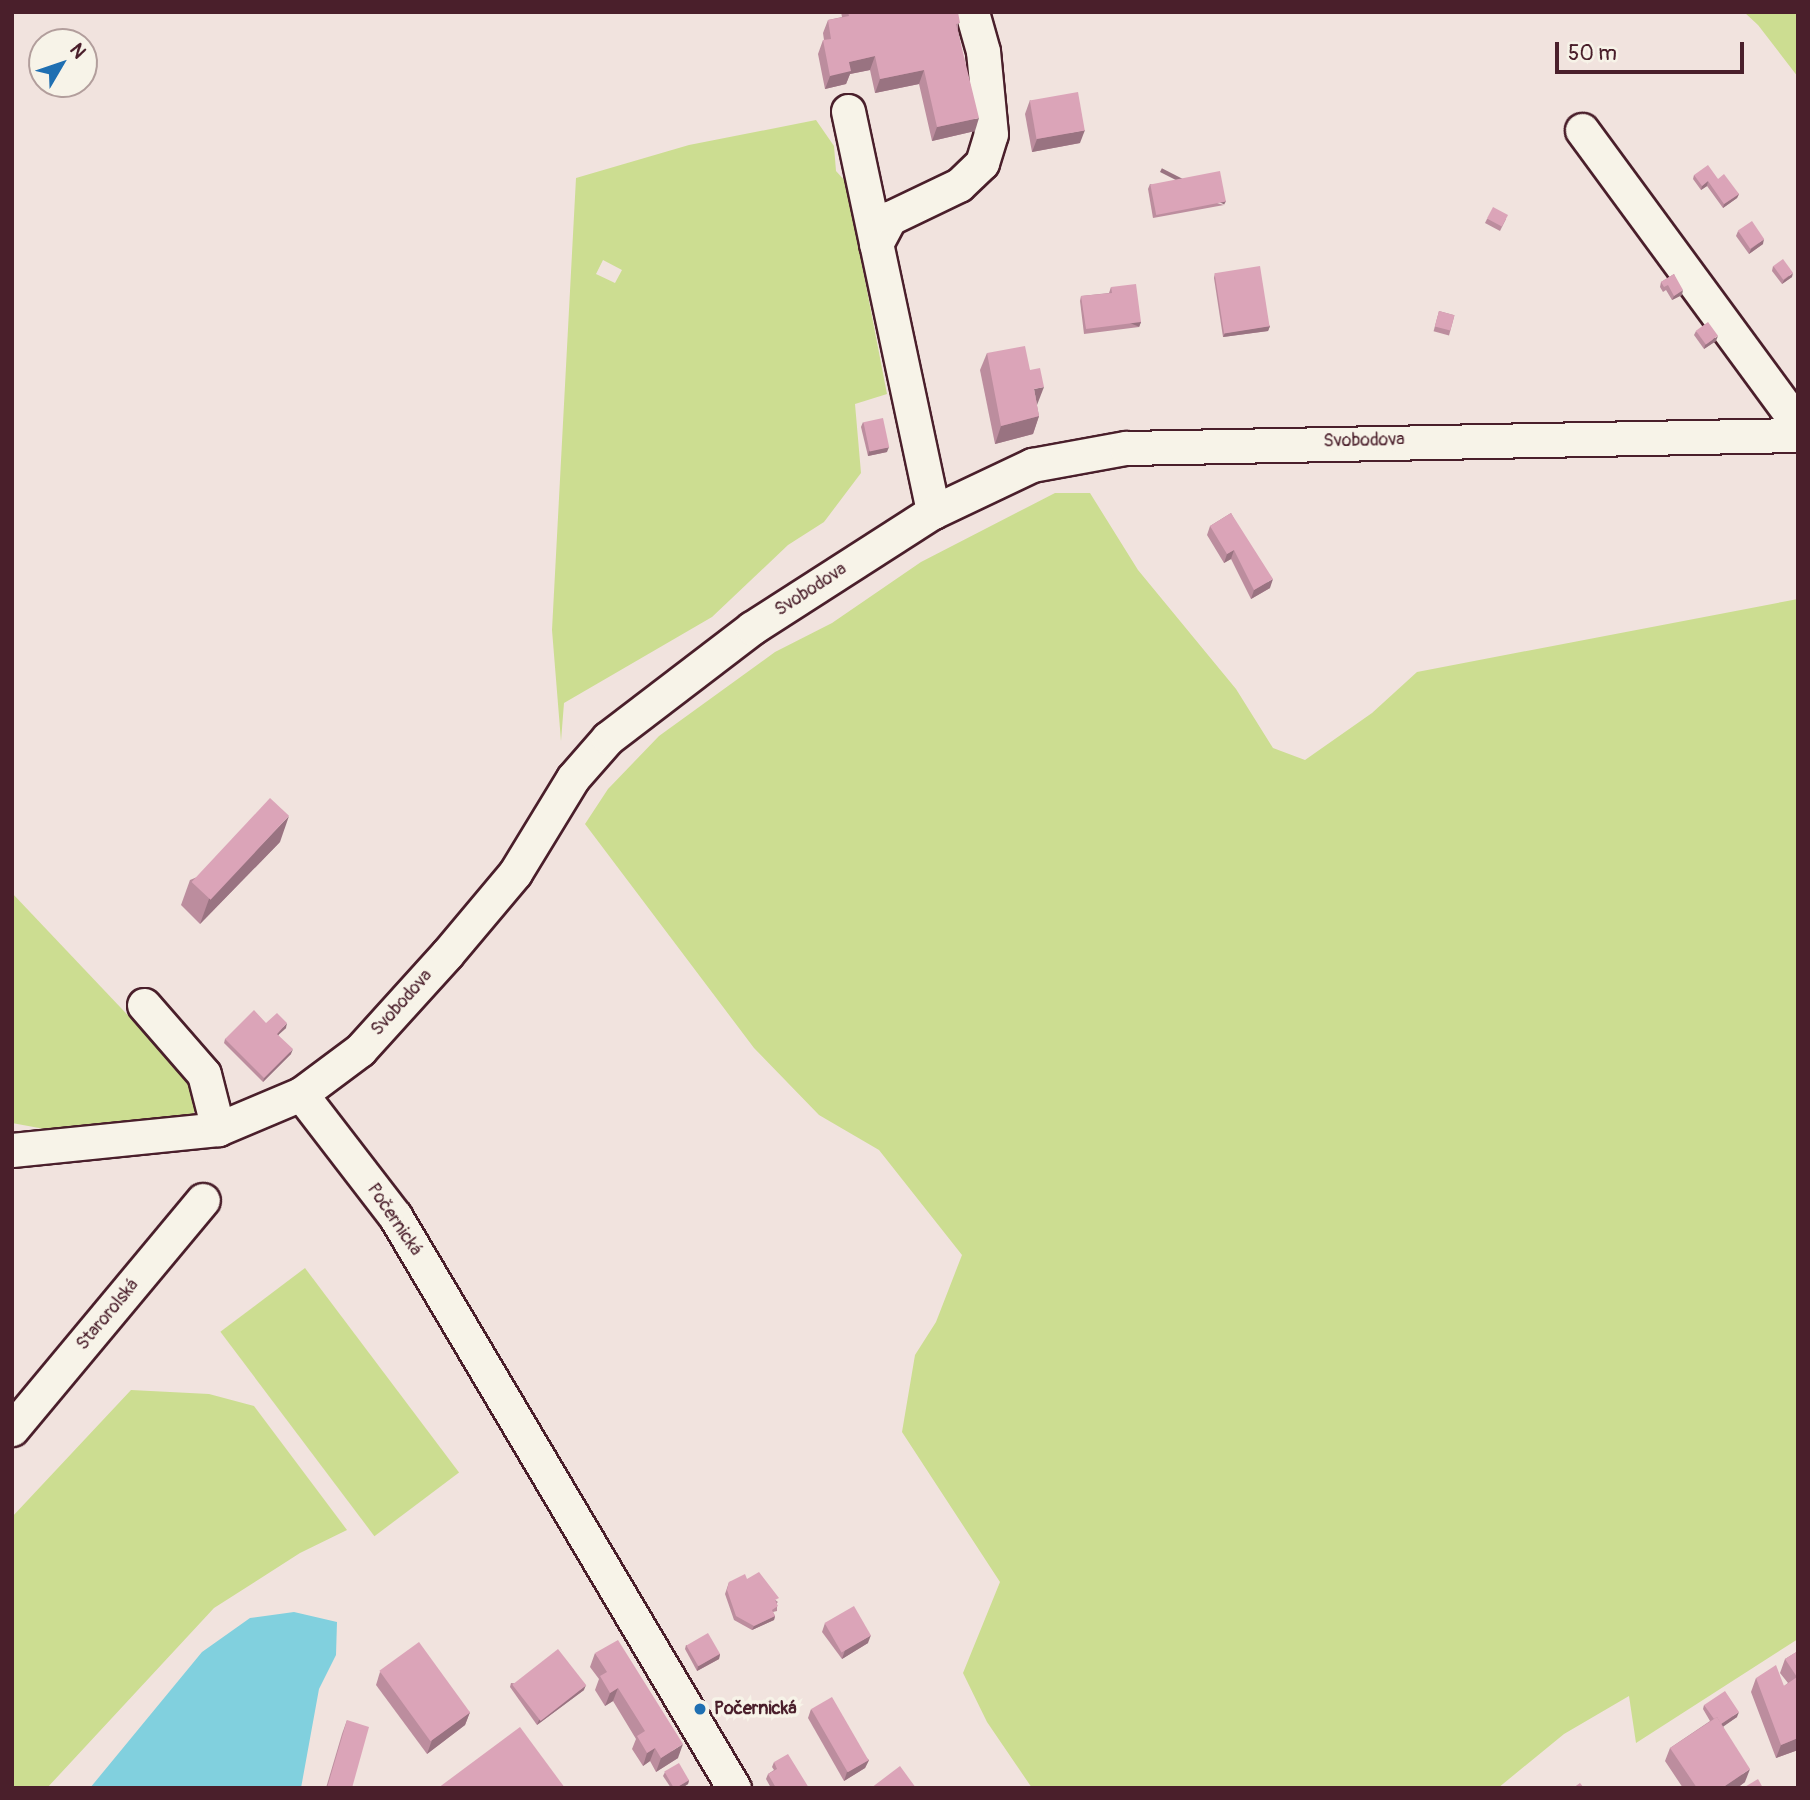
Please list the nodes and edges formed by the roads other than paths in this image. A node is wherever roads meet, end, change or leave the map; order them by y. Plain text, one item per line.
1 (972, 12) edge
2 (848, 111) dead end
3 (1582, 130) dead end
4 (876, 244) junction
5 (1798, 424) edge
6 (1798, 435) edge
7 (933, 512) junction
8 (144, 1005) dead end
9 (301, 1094) junction
10 (218, 1129) junction
11 (12, 1150) edge
12 (203, 1200) dead end
13 (12, 1429) edge
14 (734, 1788) edge

1 - 4 street
2 - 4 street
3 - 5 street
4 - 7 street
6 - 7 street, Svobodova
7 - 9 street, Svobodova
8 - 10 street
9 - 10 street, Svobodova
9 - 14 street, Počernická
10 - 11 street, Svobodova
12 - 13 street, Starorolská

